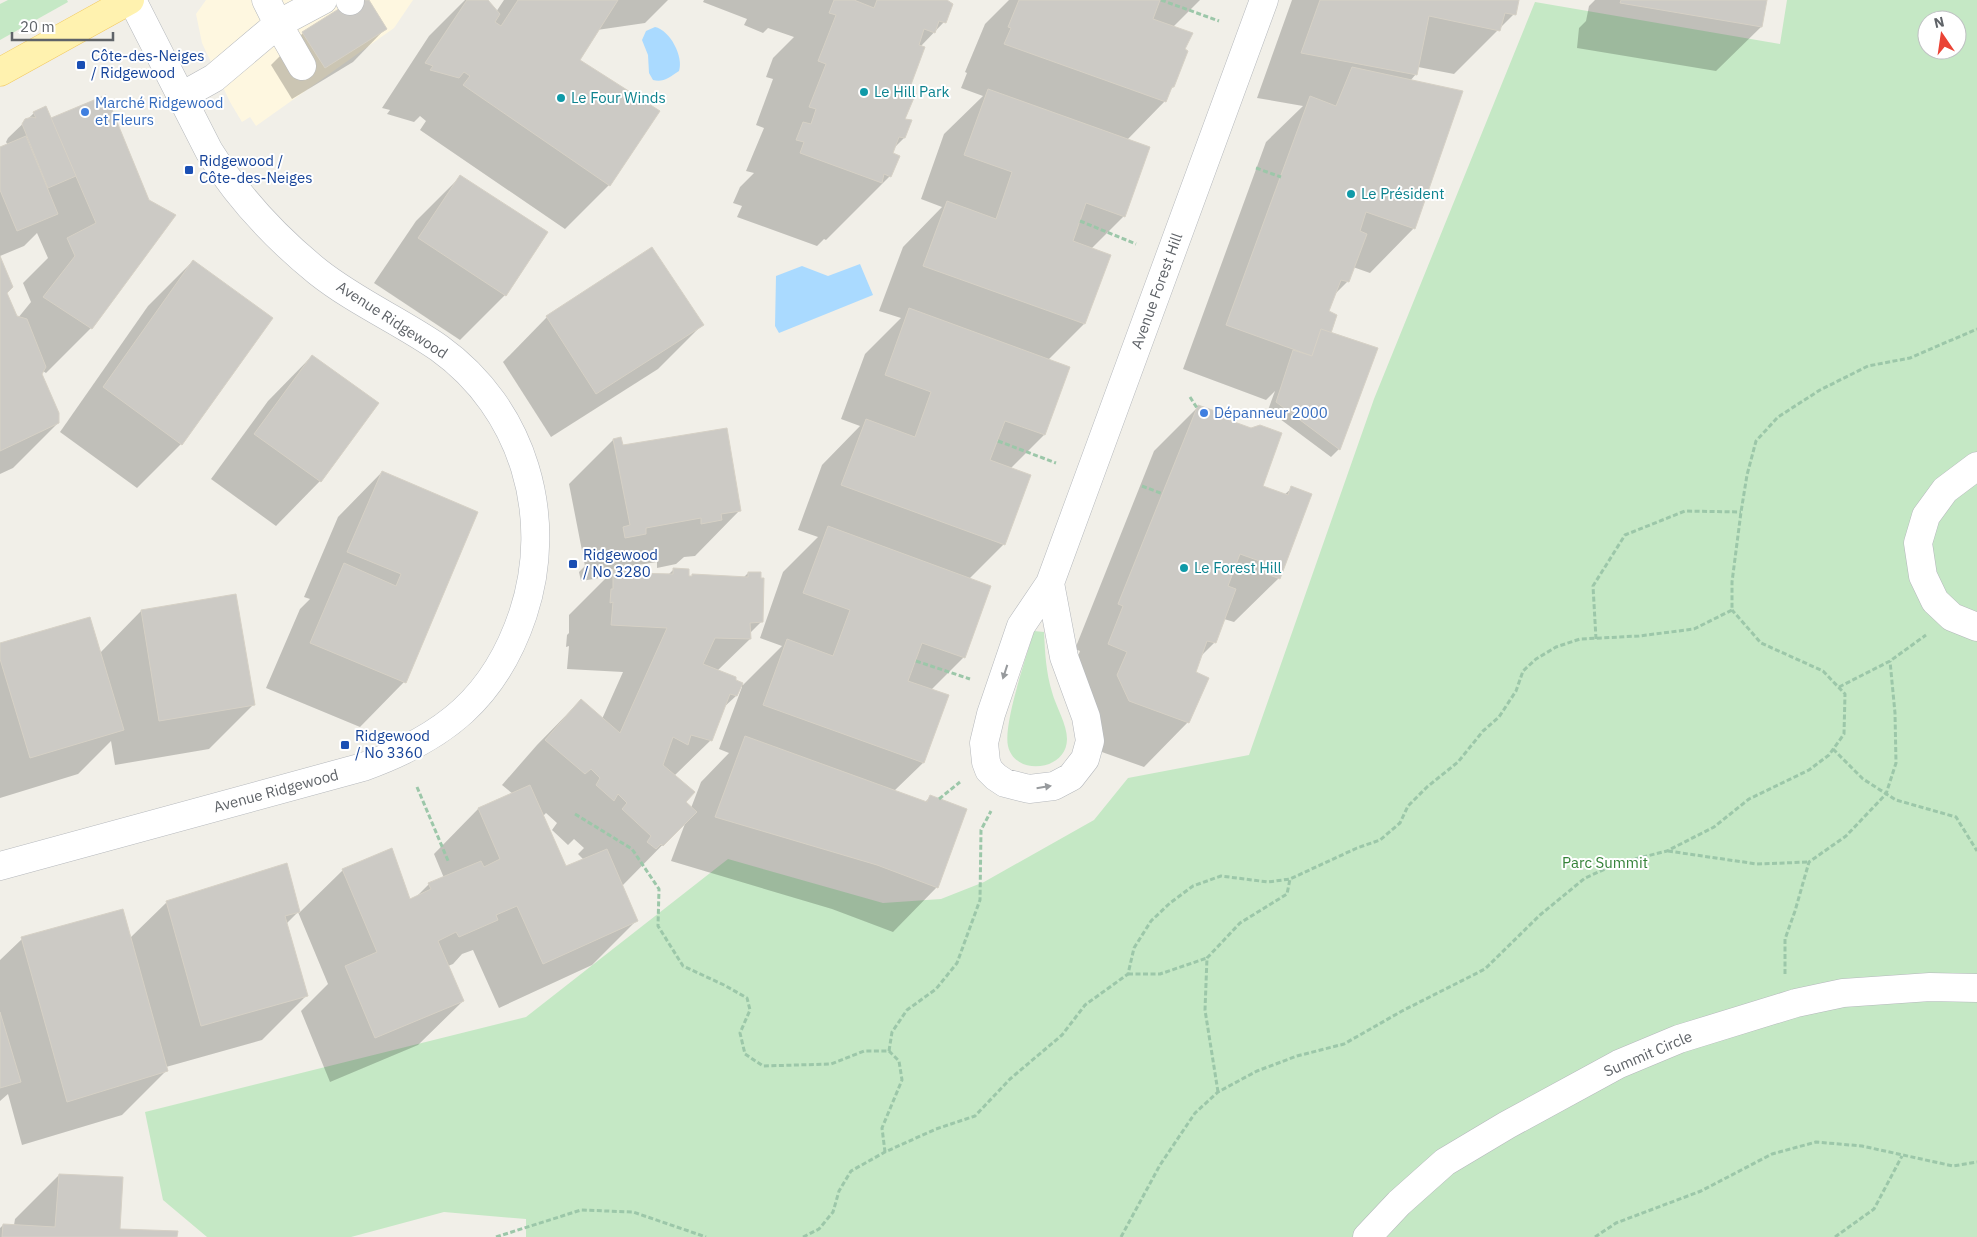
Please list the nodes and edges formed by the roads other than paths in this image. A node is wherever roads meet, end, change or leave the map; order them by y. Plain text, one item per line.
1 (131, 0) edge
2 (266, 0) edge
3 (323, 0) edge
4 (1264, 0) edge
5 (278, 24) junction
6 (302, 66) dead end
7 (0, 72) edge
8 (180, 97) junction
9 (1977, 466) edge
10 (1050, 583) junction
11 (1977, 628) edge
12 (0, 866) edge
13 (1977, 988) edge
14 (1367, 1237) edge

1 - 7 main road
1 - 8 street, Avenue Ridgewood
2 - 5 street
3 - 5 street
4 - 10 street, Avenue Forest Hill
5 - 6 street
5 - 8 street
8 - 12 street, Avenue Ridgewood
9 - 11 street
10 -> 10 street, Avenue Forest Hill
13 - 14 street, Summit Circle

